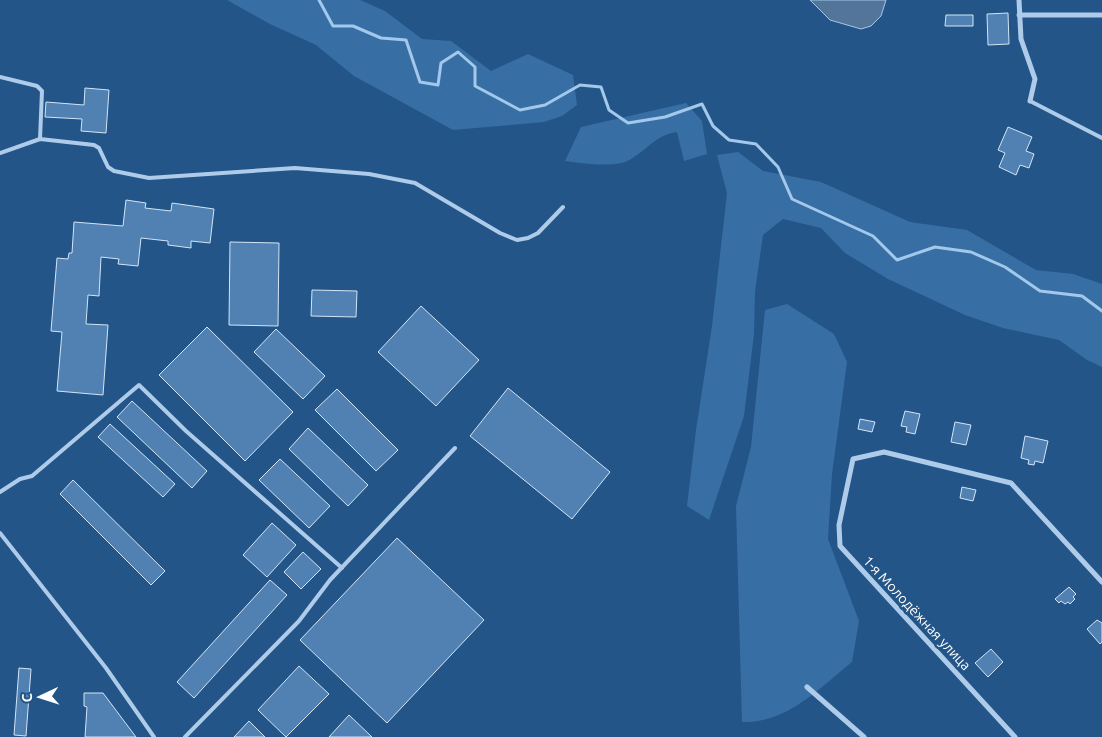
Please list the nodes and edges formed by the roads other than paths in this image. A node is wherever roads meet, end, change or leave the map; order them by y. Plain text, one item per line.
1 (1019, 0) edge
2 (1019, 15) junction
3 (1102, 15) edge
4 (0, 77) edge
5 (1030, 101) joint
6 (1102, 138) edge
7 (40, 139) junction
8 (0, 153) edge
9 (563, 207) dead end
10 (455, 448) dead end
11 (0, 492) edge
12 (0, 533) edge
13 (342, 568) junction
14 (1102, 582) edge
15 (807, 686) dead end
16 (154, 737) edge
17 (185, 737) edge
18 (864, 737) edge
19 (1014, 737) edge

1 - 2 street
2 - 3 street
2 - 5 street
4 - 7 lane
5 - 6 lane
7 - 8 lane
7 - 9 lane
10 - 13 lane
11 - 13 lane
12 - 16 lane
13 - 17 lane
14 - 19 street, 1-я Молодёжная улица
15 - 18 street

